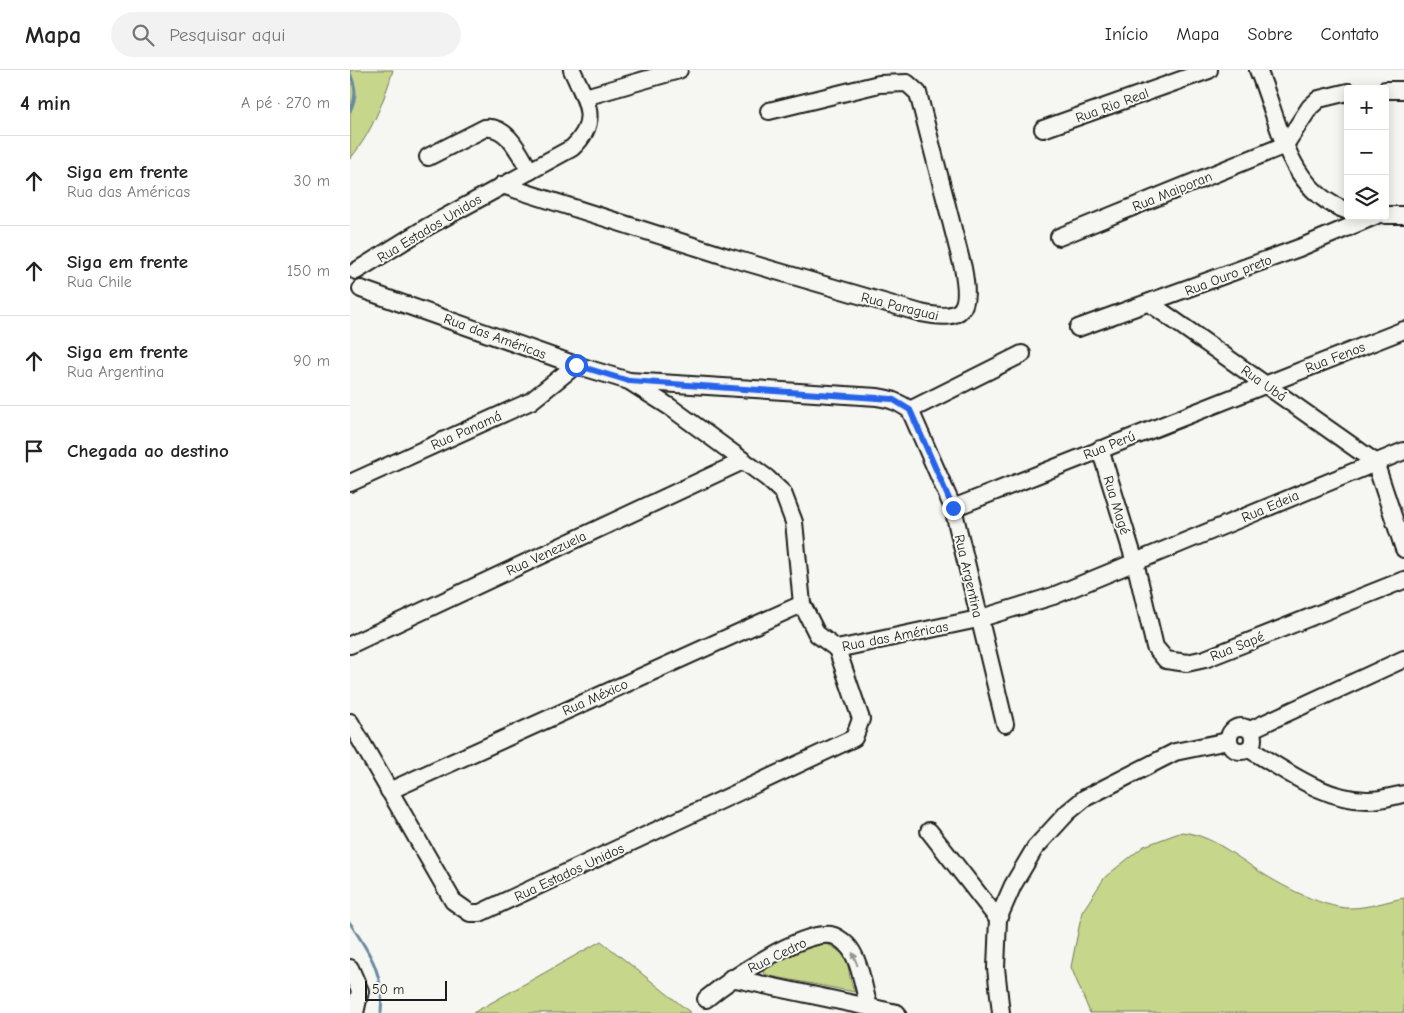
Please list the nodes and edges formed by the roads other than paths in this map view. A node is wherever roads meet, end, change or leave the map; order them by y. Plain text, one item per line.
1 (572, 70) edge
2 (679, 70) edge
3 (1208, 70) edge
4 (1258, 70) edge
5 (1389, 90) edge
6 (1404, 90) edge
7 (1344, 93) edge
8 (584, 97) junction
9 (769, 111) dead end
10 (1043, 129) dead end
11 (1285, 145) junction
12 (428, 157) dead end
13 (530, 171) junction
14 (502, 185) junction
15 (1344, 209) edge
16 (1389, 215) edge
17 (1404, 215) edge
18 (1366, 220) edge
19 (1059, 237) dead end
20 (353, 271) edge
21 (356, 292) edge
22 (1151, 304) junction
23 (1078, 328) dead end
24 (1404, 330) edge
25 (1022, 354) dead end
26 (576, 365) junction
27 (629, 381) junction
28 (1265, 384) junction
29 (910, 410) junction
30 (1100, 449) junction
31 (1404, 451) edge
32 (743, 461) junction
33 (1376, 462) junction
34 (350, 483) edge
35 (953, 508) junction
36 (1404, 549) edge
37 (1135, 562) junction
38 (1404, 580) edge
39 (802, 604) junction
40 (978, 619) junction
41 (350, 645) edge
42 (837, 649) junction
43 (1404, 659) edge
44 (1404, 668) edge
45 (1364, 676) junction
46 (350, 722) edge
47 (1005, 724) dead end
48 (1250, 730) junction
49 (1228, 741) junction
50 (1248, 749) junction
51 (388, 791) junction
52 (1404, 794) edge
53 (930, 831) dead end
54 (998, 919) junction
55 (350, 968) edge
56 (731, 978) junction
57 (706, 999) dead end
58 (869, 1006) junction
59 (1000, 1012) edge
60 (355, 1013) edge
61 (897, 1013) edge

1 - 8 street, Rua Estados Unidos
2 - 8 street
3 - 10 street, Rua Rio Real
4 - 11 street
5 - 6 street
7 - 11 street
8 - 13 street, Rua Estados Unidos
9 - 14 street, Rua Paraguai
11 - 15 street
11 - 19 street, Rua Maiporan
12 - 13 street
13 - 14 street, Rua Estados Unidos
14 - 20 street, Rua Estados Unidos
16 - 17 street
18 - 22 street, Rua Ouro preto
20 - 21 street
21 - 26 street, Rua das Américas
22 - 23 street, Rua Ouro preto
22 - 28 street, Rua Ubá
24 - 28 street, Rua Fenos
25 - 29 street
26 - 27 street, Rua das Américas
26 - 34 street, Rua Panamá
27 - 29 street
27 - 32 street, Rua das Américas
28 - 30 street, Rua Perú
28 - 33 street, Rua Ubá
29 - 35 street, Rua Argentina
30 - 35 street, Rua Perú
30 - 37 street, Rua Magé
31 - 33 street, Rua Edeia
32 - 39 street, Rua das Américas
32 - 41 street, Rua Venezuela
33 - 36 street
33 - 37 street, Rua Edeia
35 - 40 street, Rua Argentina
37 - 38 street, Rua Sapé
37 - 40 street, Rua das Américas
39 - 42 street, Rua das Américas
39 - 51 street, Rua México
40 - 42 street, Rua das Américas
40 - 47 street, Rua Argentina
42 - 51 street, Rua Estados Unidos
43 - 45 street
44 - 45 street
45 - 48 street
46 - 51 street, Rua Estados Unidos
48 - 49 street
48 - 50 street
49 - 50 street
49 - 54 street
50 - 52 street
53 - 54 street
54 - 59 street
55 - 60 street
56 - 57 street, Rua Cedro
56 - 58 street, Rua Cedro
58 -> 56 street, Rua Cedro
58 - 61 street, Rua Cedro

